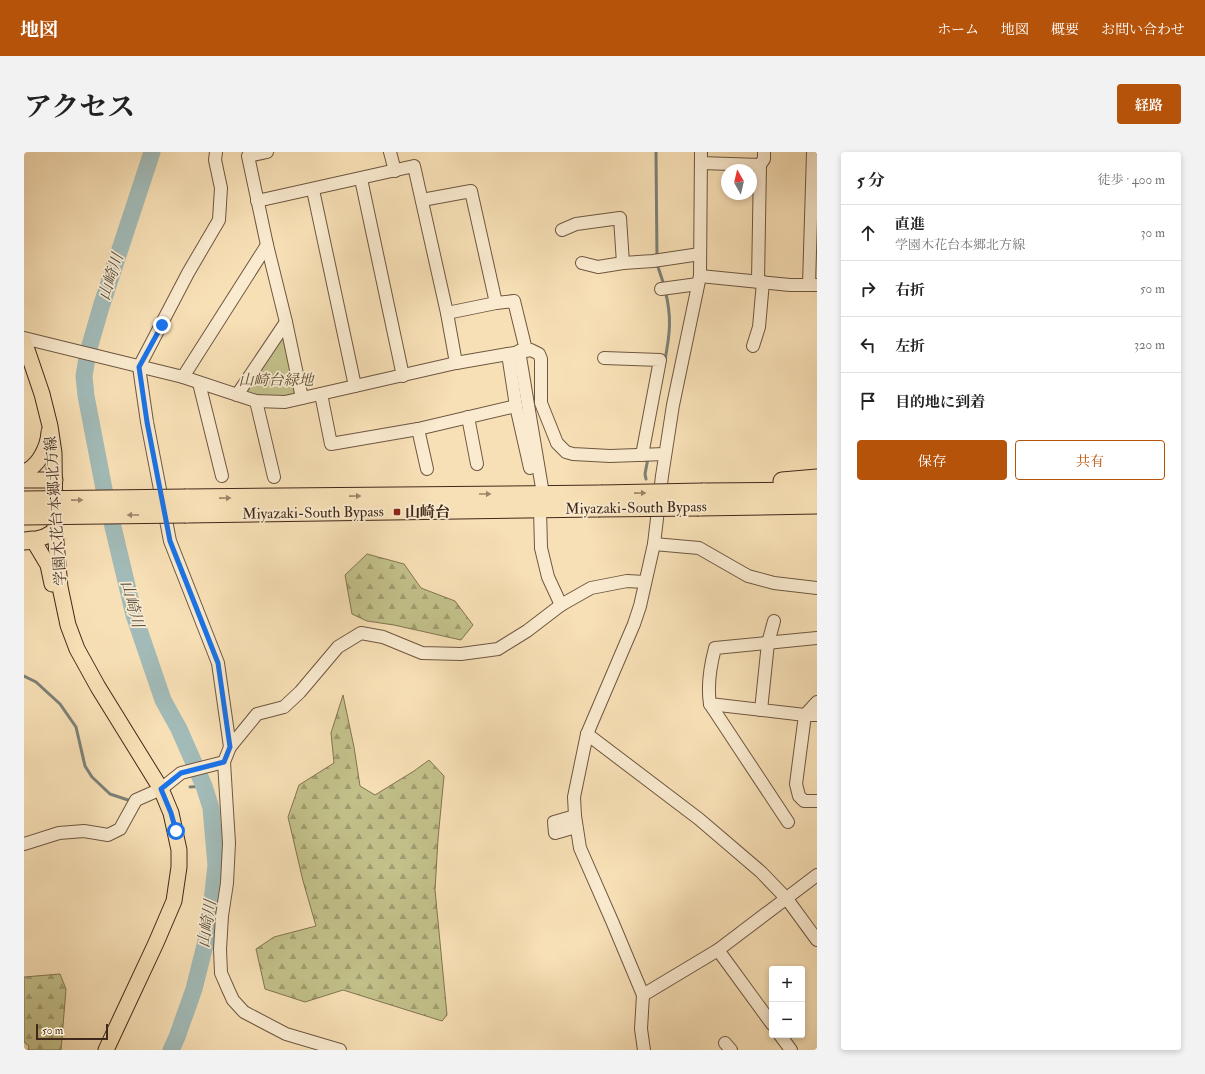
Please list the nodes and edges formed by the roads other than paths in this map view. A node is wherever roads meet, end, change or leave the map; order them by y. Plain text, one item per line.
1 (216, 152) edge
2 (267, 152) edge
3 (390, 152) edge
4 (764, 152) edge
5 (813, 152) edge
6 (701, 157) edge
7 (760, 165) junction
8 (395, 171) junction
9 (361, 179) junction
10 (313, 190) junction
11 (422, 200) junction
12 (257, 202) junction
13 (814, 218) edge
14 (562, 230) dead end
15 (267, 245) junction
16 (700, 254) junction
17 (582, 263) dead end
18 (623, 263) junction
19 (699, 280) junction
20 (760, 282) junction
21 (814, 286) edge
22 (664, 288) dead end
23 (496, 303) junction
24 (447, 313) junction
25 (286, 322) junction
26 (24, 338) edge
27 (24, 341) edge
28 (753, 346) dead end
29 (518, 352) junction
30 (604, 358) dead end
31 (456, 363) junction
32 (139, 367) junction
33 (403, 376) junction
34 (182, 377) junction
35 (199, 383) junction
36 (355, 386) junction
37 (321, 394) junction
38 (237, 395) junction
39 (302, 398) junction
40 (256, 401) junction
41 (516, 406) junction
42 (468, 417) junction
43 (50, 426) junction
44 (418, 429) junction
45 (665, 454) junction
46 (642, 455) junction
47 (477, 464) dead end
48 (530, 468) dead end
49 (427, 469) dead end
50 (24, 472) edge
51 (222, 476) dead end
52 (274, 476) dead end
53 (817, 478) edge
54 (24, 480) edge
55 (56, 480) junction
56 (817, 491) edge
57 (732, 499) junction
58 (24, 500) edge
59 (541, 502) junction
60 (817, 505) edge
61 (186, 506) junction
62 (817, 514) edge
63 (24, 516) edge
64 (55, 531) junction
65 (28, 540) edge
66 (654, 544) junction
67 (645, 582) junction
68 (817, 588) edge
69 (561, 605) junction
70 (774, 621) dead end
71 (68, 625) junction
72 (817, 638) edge
73 (768, 643) junction
74 (817, 702) edge
75 (710, 704) junction
76 (762, 710) junction
77 (804, 715) junction
78 (817, 715) edge
79 (587, 734) junction
80 (230, 747) junction
81 (224, 762) junction
82 (161, 789) junction
83 (817, 801) edge
84 (788, 822) dead end
85 (24, 844) edge
86 (817, 875) edge
87 (787, 899) junction
88 (817, 940) edge
89 (718, 950) junction
90 (643, 995) junction
91 (769, 1020) edge
92 (106, 1050) edge
93 (340, 1050) edge
94 (644, 1050) edge

1 - 32 street
2 - 12 street
3 - 8 street
4 - 7 street
5 - 13 street
6 - 7 street
6 - 16 street
7 - 20 street
8 - 9 street
8 - 11 street
9 - 10 street
9 - 33 street
10 - 12 street
10 - 36 street
11 - 23 street
11 - 24 street
12 - 15 street
13 - 21 street
14 - 18 street
15 - 25 street
15 - 34 street
16 - 18 street
16 - 19 street
17 - 18 street
19 - 20 street
19 - 22 street
19 - 45 street
20 - 21 street
20 - 28 street
23 - 24 street
23 - 29 street
24 - 31 street
25 - 38 street
25 - 39 street
26 - 32 street
27 - 43 main road, 学園木花台本郷北方線
29 - 31 street
29 - 41 street
29 - 46 street
29 - 59 street
30 - 46 street
31 - 33 street
32 - 34 street
32 - 80 street
33 - 36 street
34 - 35 street
35 - 38 street
35 - 51 street
36 - 37 street
37 - 39 street
37 - 44 street
38 - 40 street
39 - 40 street
40 - 52 street
41 - 42 street
41 - 48 street
42 - 44 street
42 - 47 street
43 - 50 main road
43 - 55 main road, 学園木花台本郷北方線
44 - 49 street
45 - 46 street
45 - 66 street
53 - 57 highway
54 - 55 main road
55 - 64 main road, 学園木花台本郷北方線
56 - 57 highway, Miyazaki-South Bypass
57 - 59 highway, Miyazaki-South Bypass, bridge
57 - 60 highway, Miyazaki-South Bypass
57 - 62 highway
58 -> 61 highway, Miyazaki-South Bypass, bridge
59 - 61 highway, Miyazaki-South Bypass
59 - 69 street
61 -> 63 highway, Miyazaki-South Bypass, bridge
64 - 65 main road
64 - 71 main road, 学園木花台本郷北方線
65 - 71 main road
66 - 67 street
66 - 68 street
67 - 69 street
67 - 79 street
69 - 80 street
70 - 73 street
71 - 82 main road, 学園木花台本郷北方線
72 - 73 street
73 - 75 street
73 - 76 street
74 - 77 street
75 - 76 street
75 - 84 street
76 - 77 street
77 - 78 street
77 - 83 street
79 - 87 street
79 - 90 street
80 - 81 street
81 - 82 street
81 - 93 street
82 - 85 street
82 - 92 main road, 学園木花台本郷北方線
86 - 87 street
87 - 88 street
87 - 89 street
89 - 90 street
89 - 91 street
90 - 94 street

